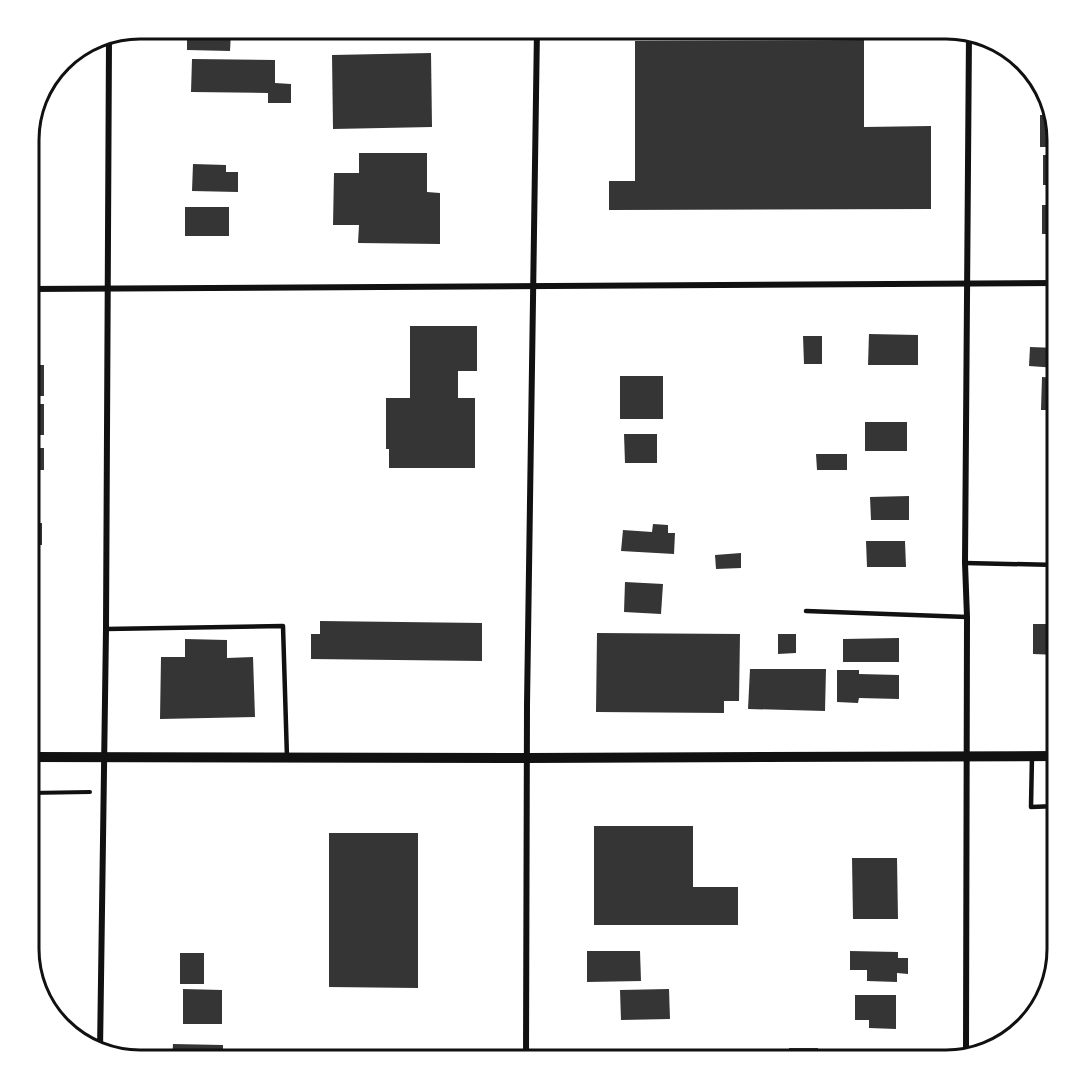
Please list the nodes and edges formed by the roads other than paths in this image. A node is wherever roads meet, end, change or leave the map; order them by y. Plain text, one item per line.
1 (537, 39) edge
2 (969, 42) edge
3 (109, 44) edge
4 (968, 283) junction
5 (1047, 283) edge
6 (535, 287) junction
7 (39, 289) edge
8 (107, 289) junction
9 (965, 563) junction
10 (1047, 565) edge
11 (806, 611) dead end
12 (967, 617) junction
13 (106, 629) junction
14 (966, 756) junction
15 (1032, 756) junction
16 (1047, 756) edge
17 (39, 757) edge
18 (103, 757) junction
19 (287, 758) junction
20 (527, 758) junction
21 (1047, 806) edge
22 (100, 1042) edge
23 (966, 1048) edge
24 (526, 1050) edge

1 - 6 street
2 - 4 street
3 - 8 street
4 - 5 street
4 - 6 street
4 - 9 street
6 - 8 street
6 - 20 street
7 - 8 street
8 - 13 street
9 - 10 lane
9 - 12 street
11 - 12 lane
12 - 14 street
13 - 18 street
13 - 19 lane
14 - 15 street
14 - 20 street
14 - 23 street
15 - 16 street
15 - 21 lane
17 - 18 street
18 - 19 street
18 - 22 street
19 - 20 street
20 - 24 street

